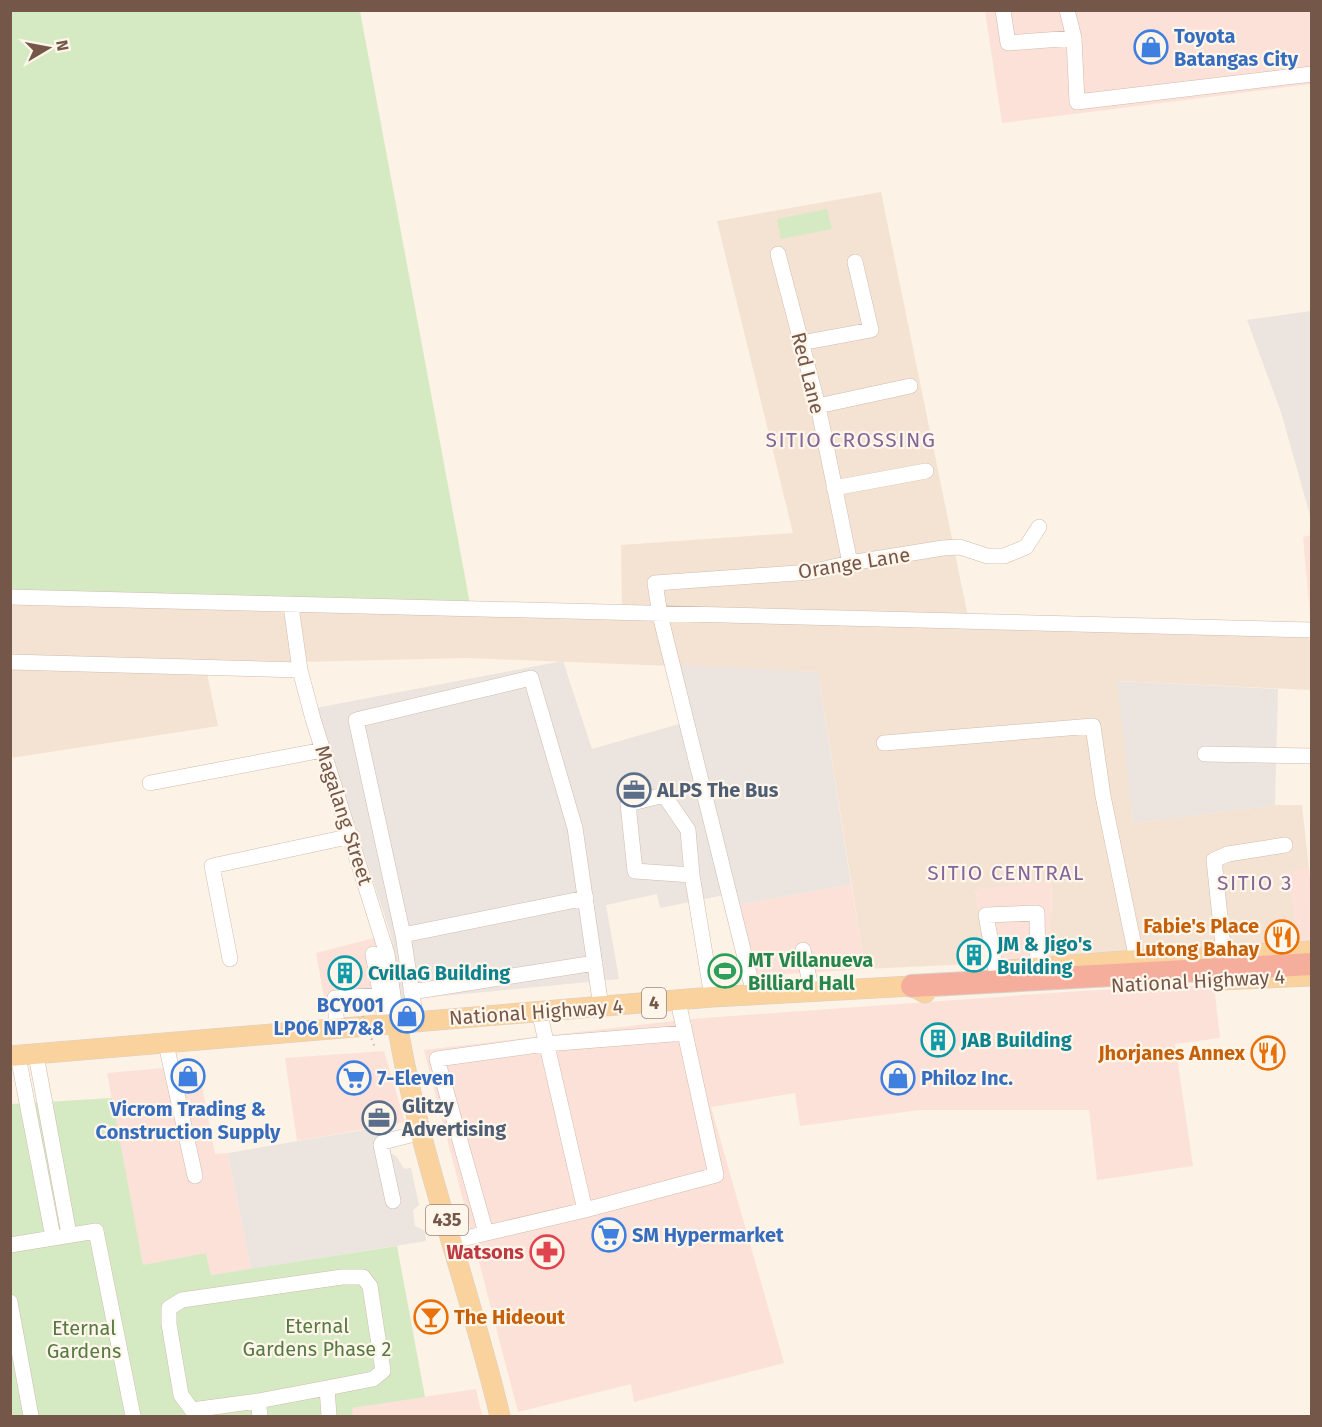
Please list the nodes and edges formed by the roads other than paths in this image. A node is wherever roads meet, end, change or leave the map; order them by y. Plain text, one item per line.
1 (1004, 10) edge
2 (1067, 10) edge
3 (1074, 38) junction
4 (1311, 74) edge
5 (778, 254) dead end
6 (855, 262) dead end
7 (801, 343) junction
8 (909, 386) dead end
9 (818, 406) junction
10 (926, 471) dead end
11 (834, 488) junction
12 (1039, 527) dead end
13 (850, 563) junction
14 (10, 597) edge
15 (291, 606) junction
16 (660, 615) junction
17 (1311, 630) edge
18 (10, 662) edge
19 (300, 670) junction
20 (884, 742) dead end
21 (323, 750) junction
22 (1205, 754) dead end
23 (1311, 756) edge
24 (150, 783) dead end
25 (352, 836) junction
26 (1285, 845) dead end
27 (692, 875) junction
28 (585, 898) junction
29 (403, 935) junction
30 (803, 950) dead end
31 (1311, 951) edge
32 (373, 954) dead end
33 (1224, 955) junction
34 (230, 959) dead end
35 (1137, 960) junction
36 (595, 963) junction
37 (1311, 964) edge
38 (1038, 968) junction
39 (996, 971) junction
40 (1311, 976) edge
41 (919, 981) junction
42 (411, 992) junction
43 (812, 992) junction
44 (382, 994) junction
45 (754, 994) junction
46 (712, 997) junction
47 (678, 1001) junction
48 (601, 1008) junction
49 (539, 1011) junction
50 (400, 1023) junction
51 (338, 1029) junction
52 (684, 1032) junction
53 (166, 1044) junction
54 (545, 1044) junction
55 (22, 1056) edge
56 (422, 1132) junction
57 (195, 1176) dead end
58 (393, 1201) dead end
59 (585, 1210) junction
60 (486, 1233) junction
61 (69, 1234) junction
62 (53, 1238) junction
63 (453, 1241) junction
64 (10, 1245) edge
65 (10, 1302) edge
66 (327, 1388) junction
67 (259, 1409) edge
68 (32, 1416) edge
69 (134, 1416) edge
70 (329, 1416) edge
71 (500, 1416) edge

1 - 3 street
2 - 3 street
3 - 4 street
5 - 7 street, Red Lane
6 - 7 street
7 - 9 street, Red Lane
8 - 9 street
9 - 11 street, Red Lane
10 - 11 street
11 - 13 street, Red Lane
12 - 13 street, Orange Lane
13 - 16 street, Orange Lane
14 - 15 street
15 - 16 street
15 - 19 street, Magalang Street
16 - 17 street
16 - 45 street
18 - 19 street
19 - 21 street, Magalang Street
20 - 35 street
21 - 24 street
21 - 25 street, Magalang Street
22 - 23 street
25 - 34 street
25 - 50 street, Magalang Street
26 - 33 street
27 - 27 street
27 - 46 street
28 - 29 street
28 - 29 street
28 - 36 street
29 - 42 street
30 - 43 street
31 - 33 main road, National Highway 4 / 4
32 - 44 street
33 - 35 main road, National Highway 4 / 4
35 - 38 main road, National Highway 4 / 4
36 - 42 street
36 - 48 street
37 - 41 highway
38 - 39 main road, National Highway 4 / 4
38 - 39 street
39 - 41 main road, National Highway 4 / 4
40 - 41 main road, National Highway 4 / 4
41 - 43 main road, National Highway 4 / 4
42 - 50 street
43 - 45 main road, National Highway 4 / 4
44 - 50 street
44 - 51 street
45 - 46 main road, National Highway 4 / 4
46 - 47 main road, National Highway 4 / 4
47 - 48 main road, National Highway 4 / 4
47 - 52 street
48 - 49 main road, National Highway 4 / 4
49 - 50 main road, National Highway 4 / 4
49 - 54 street
50 - 51 main road, National Highway 4 / 4
50 - 56 main road, 435
51 - 53 main road, National Highway 4 / 4
52 - 54 street
52 - 59 street
53 - 55 main road, National Highway 4 / 4
53 - 57 street
54 - 59 street
54 - 60 street
55 - 61 street
55 - 62 street
56 - 58 street
56 - 63 main road, 435
59 - 60 street
60 - 63 street
61 - 62 street
61 - 69 street
62 - 64 street
63 - 71 main road, 435
65 - 68 street
66 - 67 street
66 - 67 street
66 - 70 street

